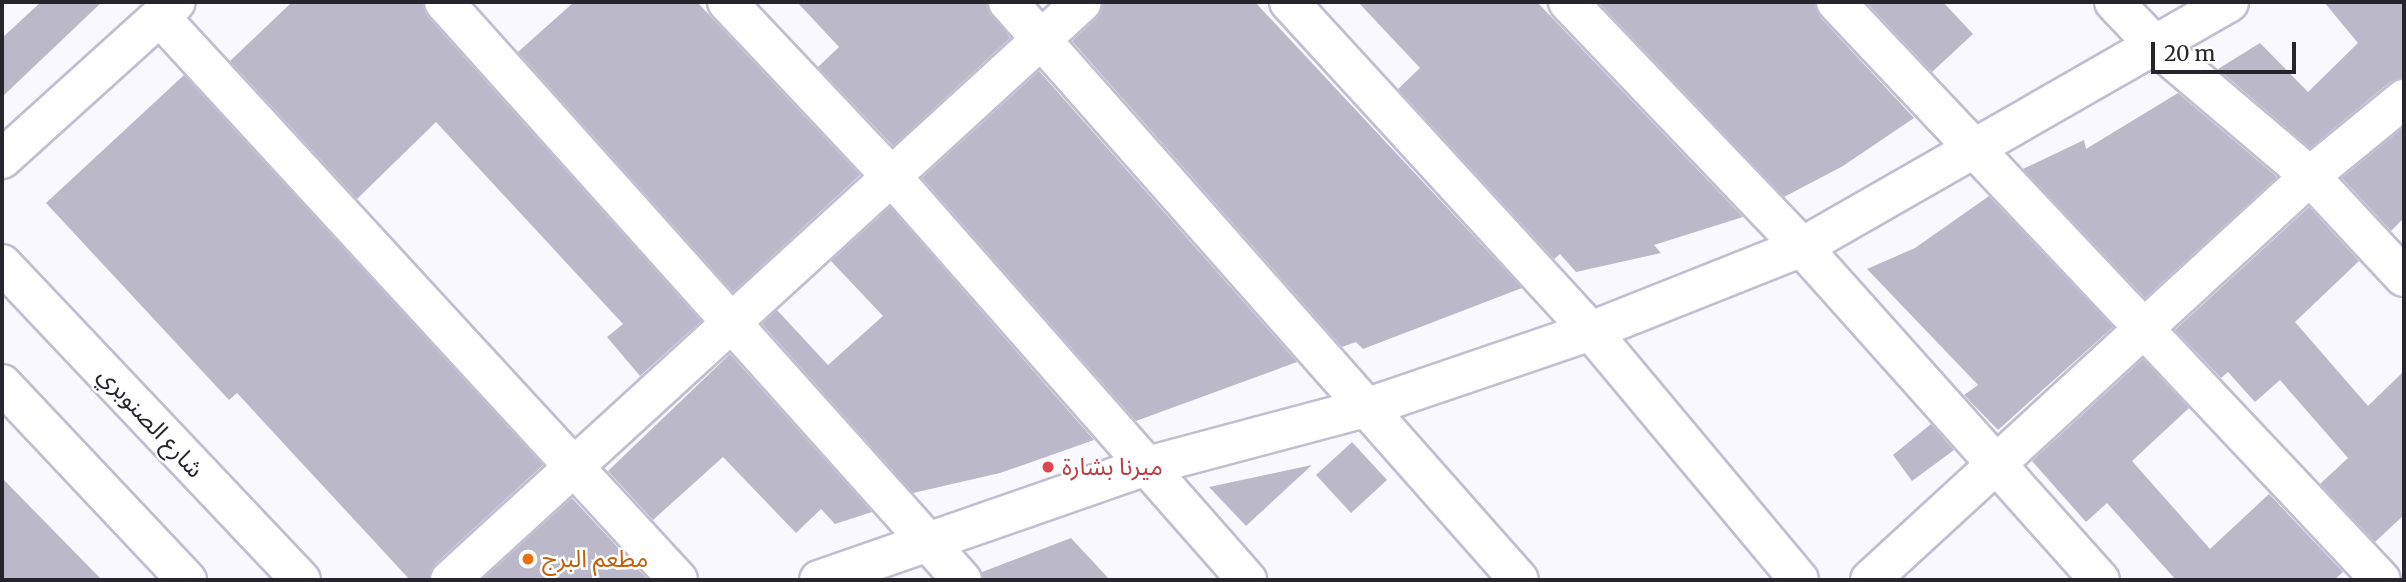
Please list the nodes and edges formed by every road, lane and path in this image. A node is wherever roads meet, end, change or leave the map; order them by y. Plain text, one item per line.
1 (444, 2) edge
2 (727, 2) edge
3 (1008, 2) edge
4 (1082, 2) edge
5 (1289, 2) edge
6 (1568, 2) edge
7 (1836, 2) edge
8 (2114, 2) edge
9 (2229, 2) edge
10 (168, 9) edge
11 (1042, 38) junction
12 (2152, 42) junction
13 (2404, 99) edge
14 (1973, 145) junction
15 (2, 159) edge
16 (2310, 176) junction
17 (892, 178) junction
18 (1801, 247) junction
19 (2, 264) edge
20 (2404, 277) edge
21 (731, 326) junction
22 (2146, 328) junction
23 (1591, 331) junction
24 (2, 384) edge
25 (1368, 407) junction
26 (2000, 465) junction
27 (1147, 466) junction
28 (575, 469) junction
29 (926, 540) junction
30 (187, 580) edge
31 (301, 580) edge
32 (450, 580) edge
33 (678, 580) edge
34 (819, 580) edge
35 (962, 580) edge
36 (1247, 580) edge
37 (1519, 580) edge
38 (1799, 580) edge
39 (1870, 580) edge
40 (2100, 580) edge
41 (2381, 580) edge

1 - 21 street
2 - 17 street
3 - 11 street
4 - 11 street
5 - 23 street
6 - 18 street
7 - 14 street
8 - 12 street
9 - 12 street
10 - 15 street
10 - 28 street
11 - 17 street
11 - 25 street
12 - 14 street
12 - 16 street
13 - 16 street
14 - 18 street
14 - 22 street
16 - 20 street
16 - 22 street
17 - 21 street
17 - 27 street
18 - 23 street
18 - 26 street
19 - 31 street, شارع الصنوبري
21 - 28 street
21 - 29 street
22 - 26 street
22 - 41 street
23 - 25 street
23 - 38 street
24 - 30 street
25 - 27 street
25 - 37 street
26 - 39 street
26 - 40 street
27 - 29 street
27 - 36 street
28 - 32 street
28 - 33 street
29 - 34 street
29 - 35 street

